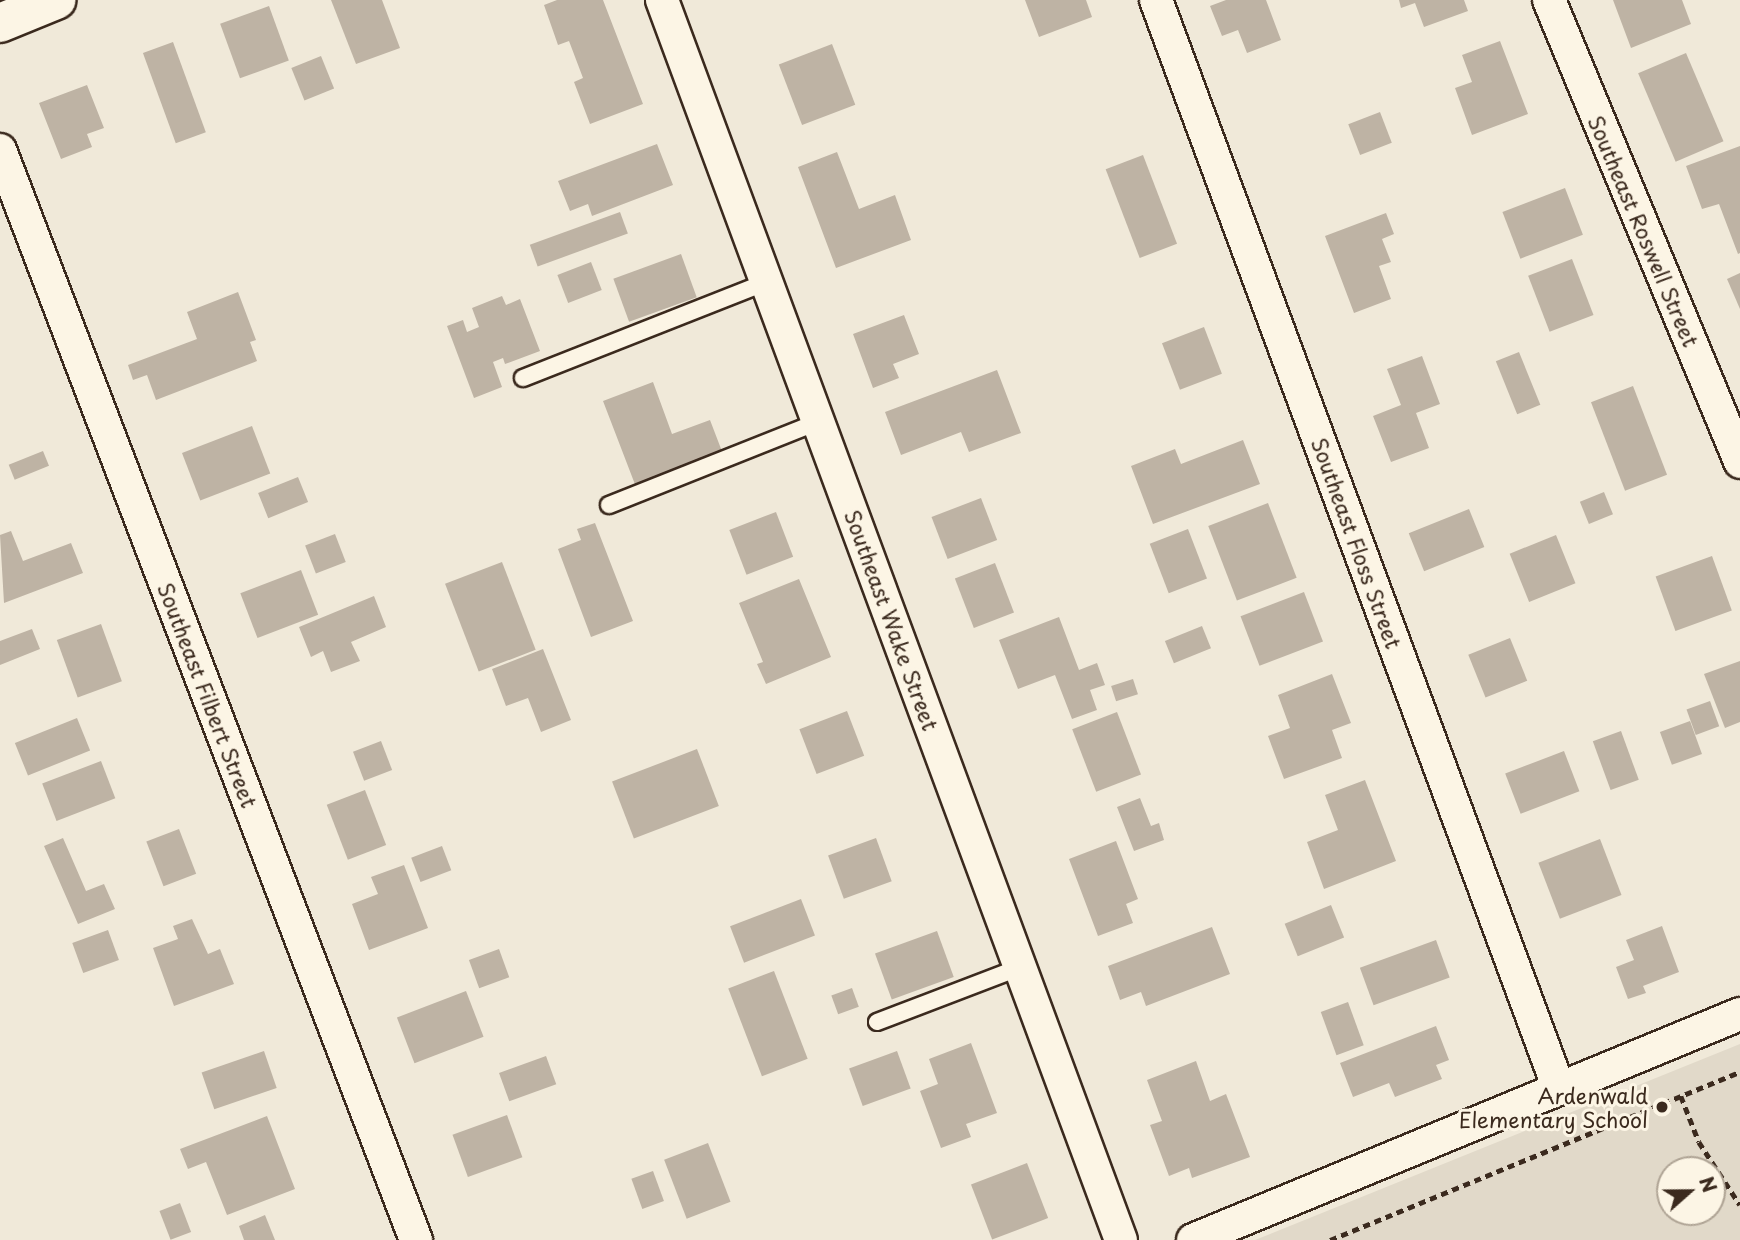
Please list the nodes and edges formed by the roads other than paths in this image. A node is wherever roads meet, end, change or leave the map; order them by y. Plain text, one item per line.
1 (56, 0) edge
2 (662, 0) edge
3 (1156, 0) edge
4 (1549, 0) edge
5 (0, 23) edge
6 (0, 150) edge
7 (766, 282) junction
8 (523, 378) dead end
9 (818, 422) junction
10 (1740, 462) edge
11 (609, 505) dead end
12 (1021, 967) junction
13 (1740, 1014) edge
14 (877, 1022) dead end
15 (1558, 1086) junction
16 (415, 1240) edge
17 (1121, 1240) edge
18 (1193, 1240) edge

1 - 5 street
2 - 7 street, Southeast Wake Street
3 - 15 street, Southeast Floss Street
4 - 10 street, Southeast Roswell Street
6 - 16 street, Southeast Filbert Street
7 - 8 lane
7 - 9 street, Southeast Wake Street
9 - 11 lane
9 - 12 street, Southeast Wake Street
12 - 14 lane
12 - 17 street, Southeast Wake Street
13 - 15 street
15 - 18 street

